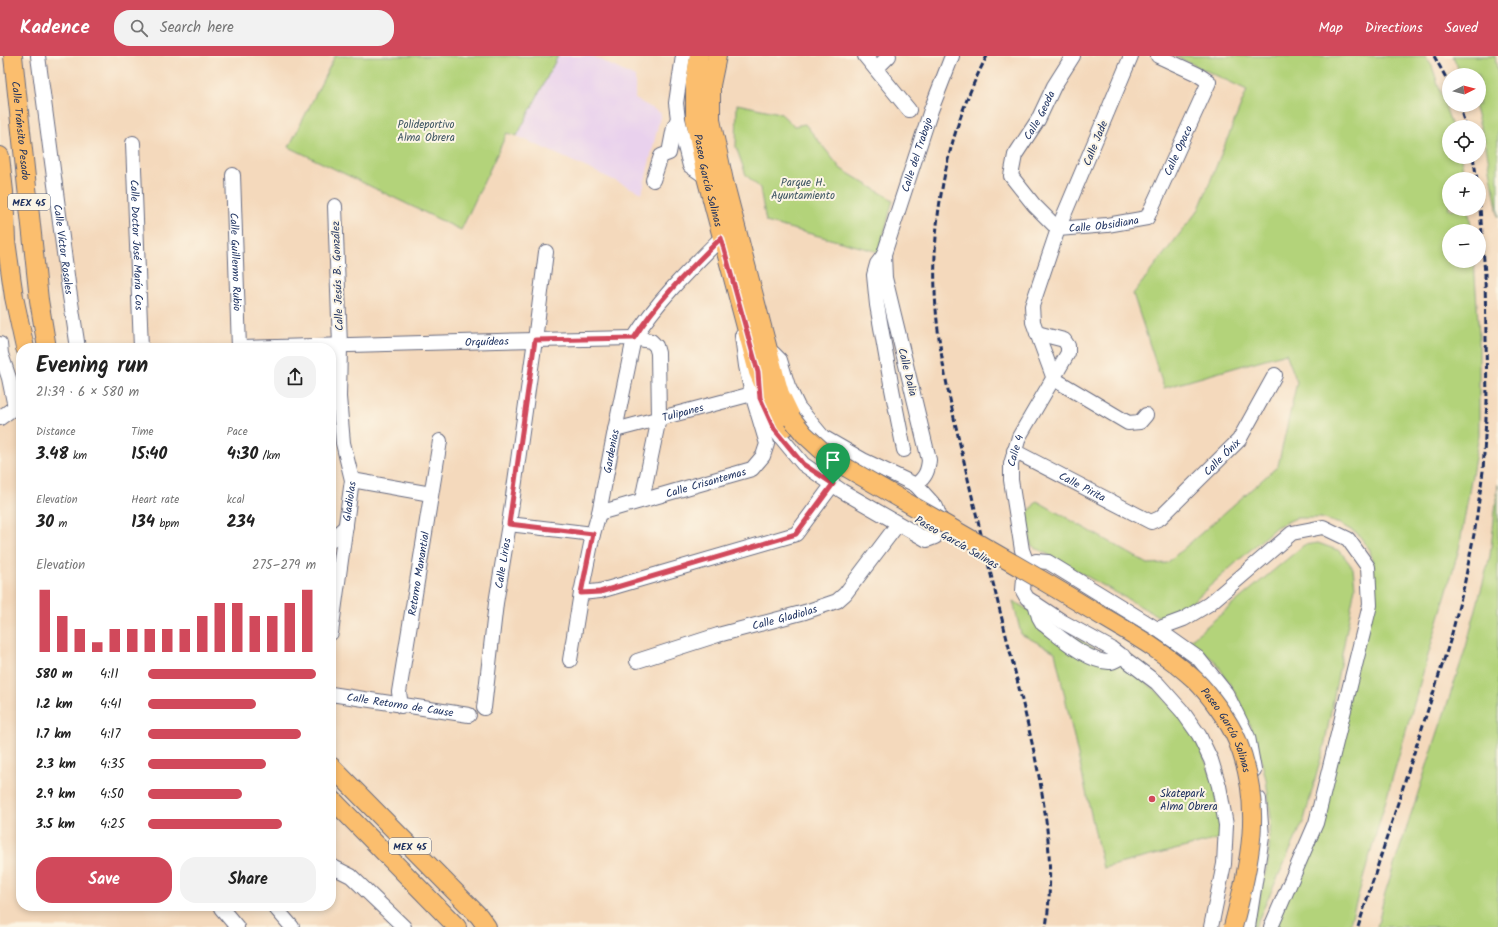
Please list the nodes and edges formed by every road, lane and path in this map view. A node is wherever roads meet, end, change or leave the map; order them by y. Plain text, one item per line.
1 (13, 56) edge
2 (38, 56) edge
3 (683, 56) edge
4 (699, 56) edge
5 (717, 56) edge
6 (866, 56) edge
7 (889, 56) edge
8 (952, 56) edge
9 (1073, 56) edge
10 (1131, 56) edge
11 (1158, 56) edge
12 (876, 69) junction
13 (909, 110) dead end
14 (695, 119) junction
15 (133, 143) dead end
16 (0, 156) edge
17 (233, 176) dead end
18 (1011, 176) joint
19 (653, 180) dead end
20 (335, 206) dead end
21 (1148, 218) joint
22 (1058, 229) junction
23 (721, 238) junction
24 (3, 241) edge
25 (546, 252) dead end
26 (884, 254) junction
27 (742, 312) junction
28 (1037, 333) junction
29 (634, 338) junction
30 (535, 340) junction
31 (24, 343) edge
32 (46, 343) edge
33 (77, 343) edge
34 (141, 343) edge
35 (240, 343) edge
36 (336, 346) edge
37 (340, 346) junction
38 (768, 346) junction
39 (0, 351) edge
40 (758, 372) junction
41 (1275, 375) dead end
42 (1054, 379) junction
43 (752, 394) junction
44 (16, 397) edge
45 (16, 405) edge
46 (1146, 415) dead end
47 (0, 418) edge
48 (658, 418) junction
49 (789, 423) junction
50 (615, 430) junction
51 (440, 441) dead end
52 (904, 450) dead end
53 (1014, 451) junction
54 (352, 480) junction
55 (833, 484) junction
56 (916, 485) junction
57 (431, 494) junction
58 (642, 500) junction
59 (599, 512) junction
60 (1151, 522) joint
61 (509, 524) junction
62 (898, 524) junction
63 (346, 526) junction
64 (593, 534) junction
65 (336, 535) edge
66 (1028, 566) junction
67 (581, 593) junction
68 (336, 597) edge
69 (1157, 629) junction
70 (570, 660) dead end
71 (637, 661) dead end
72 (336, 695) edge
73 (401, 706) junction
74 (484, 708) dead end
75 (469, 715) dead end
76 (336, 771) edge
77 (336, 803) edge
78 (336, 868) edge
79 (224, 911) edge
80 (278, 911) edge
81 (237, 927) edge
82 (292, 927) edge
83 (404, 927) edge
84 (457, 927) edge
85 (487, 927) edge
86 (1211, 927) edge
87 (1224, 927) edge
88 (1234, 927) edge
89 (1248, 927) edge
90 (1271, 927) edge

1 - 32 main road, Calle Tránsito Pesado / MEX 45
2 - 33 street, Calle Víctor Rosales
3 - 14 street
4 - 14 main road
5 - 14 main road
6 - 12 street
7 - 12 street
8 - 26 street, Calle del Trabajo
9 - 18 street, Calle Geoda
10 - 22 street, Calle Jade
11 - 21 street, Calle Opaco
12 - 13 street
14 - 19 street
14 - 23 main road, Paseo García Salinas
14 - 38 main road, Paseo García Salinas
15 - 34 street, Calle Doctor José María Cos
16 - 24 main road, MEX 45
17 - 35 street, Calle Guillermo Rubio
18 - 22 street, Calle Obsidiana
20 - 37 street, Calle Jesús B. González
21 - 22 street, Calle Obsidiana
22 - 28 street, Calle Jade
23 - 27 main road, Paseo García Salinas
23 - 29 street, Gardenias
24 - 31 main road, MEX 45
25 - 30 street, Calle Lirios
26 - 52 street
26 - 56 street, Calle Dalia
27 - 40 main road, Paseo García Salinas
27 - 43 street, Calle Crisantemas
28 - 42 street, Calle Jade
28 - 42 street, Calle 4
29 - 30 street, Orquídeas
29 - 48 street, Orquídeas
29 - 50 street, Gardenias
30 - 37 street, Orquídeas
30 - 61 street, Calle Lirios
36 - 37 street, Orquídeas
37 - 54 street, Gladiolas
38 - 49 main road, Paseo García Salinas
38 - 56 street
39 - 44 street
40 - 49 main road, Paseo García Salinas
40 - 55 street
41 - 60 street, Calle Ónix
42 - 46 street
42 - 53 street, Calle 4
43 - 48 street, Tulipanes
43 - 58 street, Calle Crisantemas
45 - 47 street
48 - 50 street, Tulipanes
48 - 58 street, Orquídeas
49 - 87 main road, Paseo García Salinas
49 - 88 main road, Paseo García Salinas, bridge
50 - 59 street, Gardenias
51 - 57 street, Retorno Manantial
53 - 60 street, Calle Pirita
53 - 66 street, Calle 4
54 - 57 street
54 - 63 street, Gladiolas
55 - 62 street
55 - 67 street
56 - 62 street
57 - 73 street, Retorno Manantial
58 - 59 street, Calle Crisantemas
59 - 64 street, Gardenias
61 - 64 street
61 - 74 street, Calle Lirios
62 - 71 street, Calle Gladiolas
63 - 65 street
63 - 68 street, Gladiolas
64 - 67 street, Gardenias
66 - 69 street
66 - 86 street
67 - 70 street, Gardenias
69 - 89 street
69 - 90 street
72 - 73 street, Calle Retorno de Cause
73 - 75 street, Calle Retorno de Cause
76 - 85 main road, MEX 45
77 - 84 main road, MEX 45
78 - 83 street
79 - 81 street
80 - 82 street

